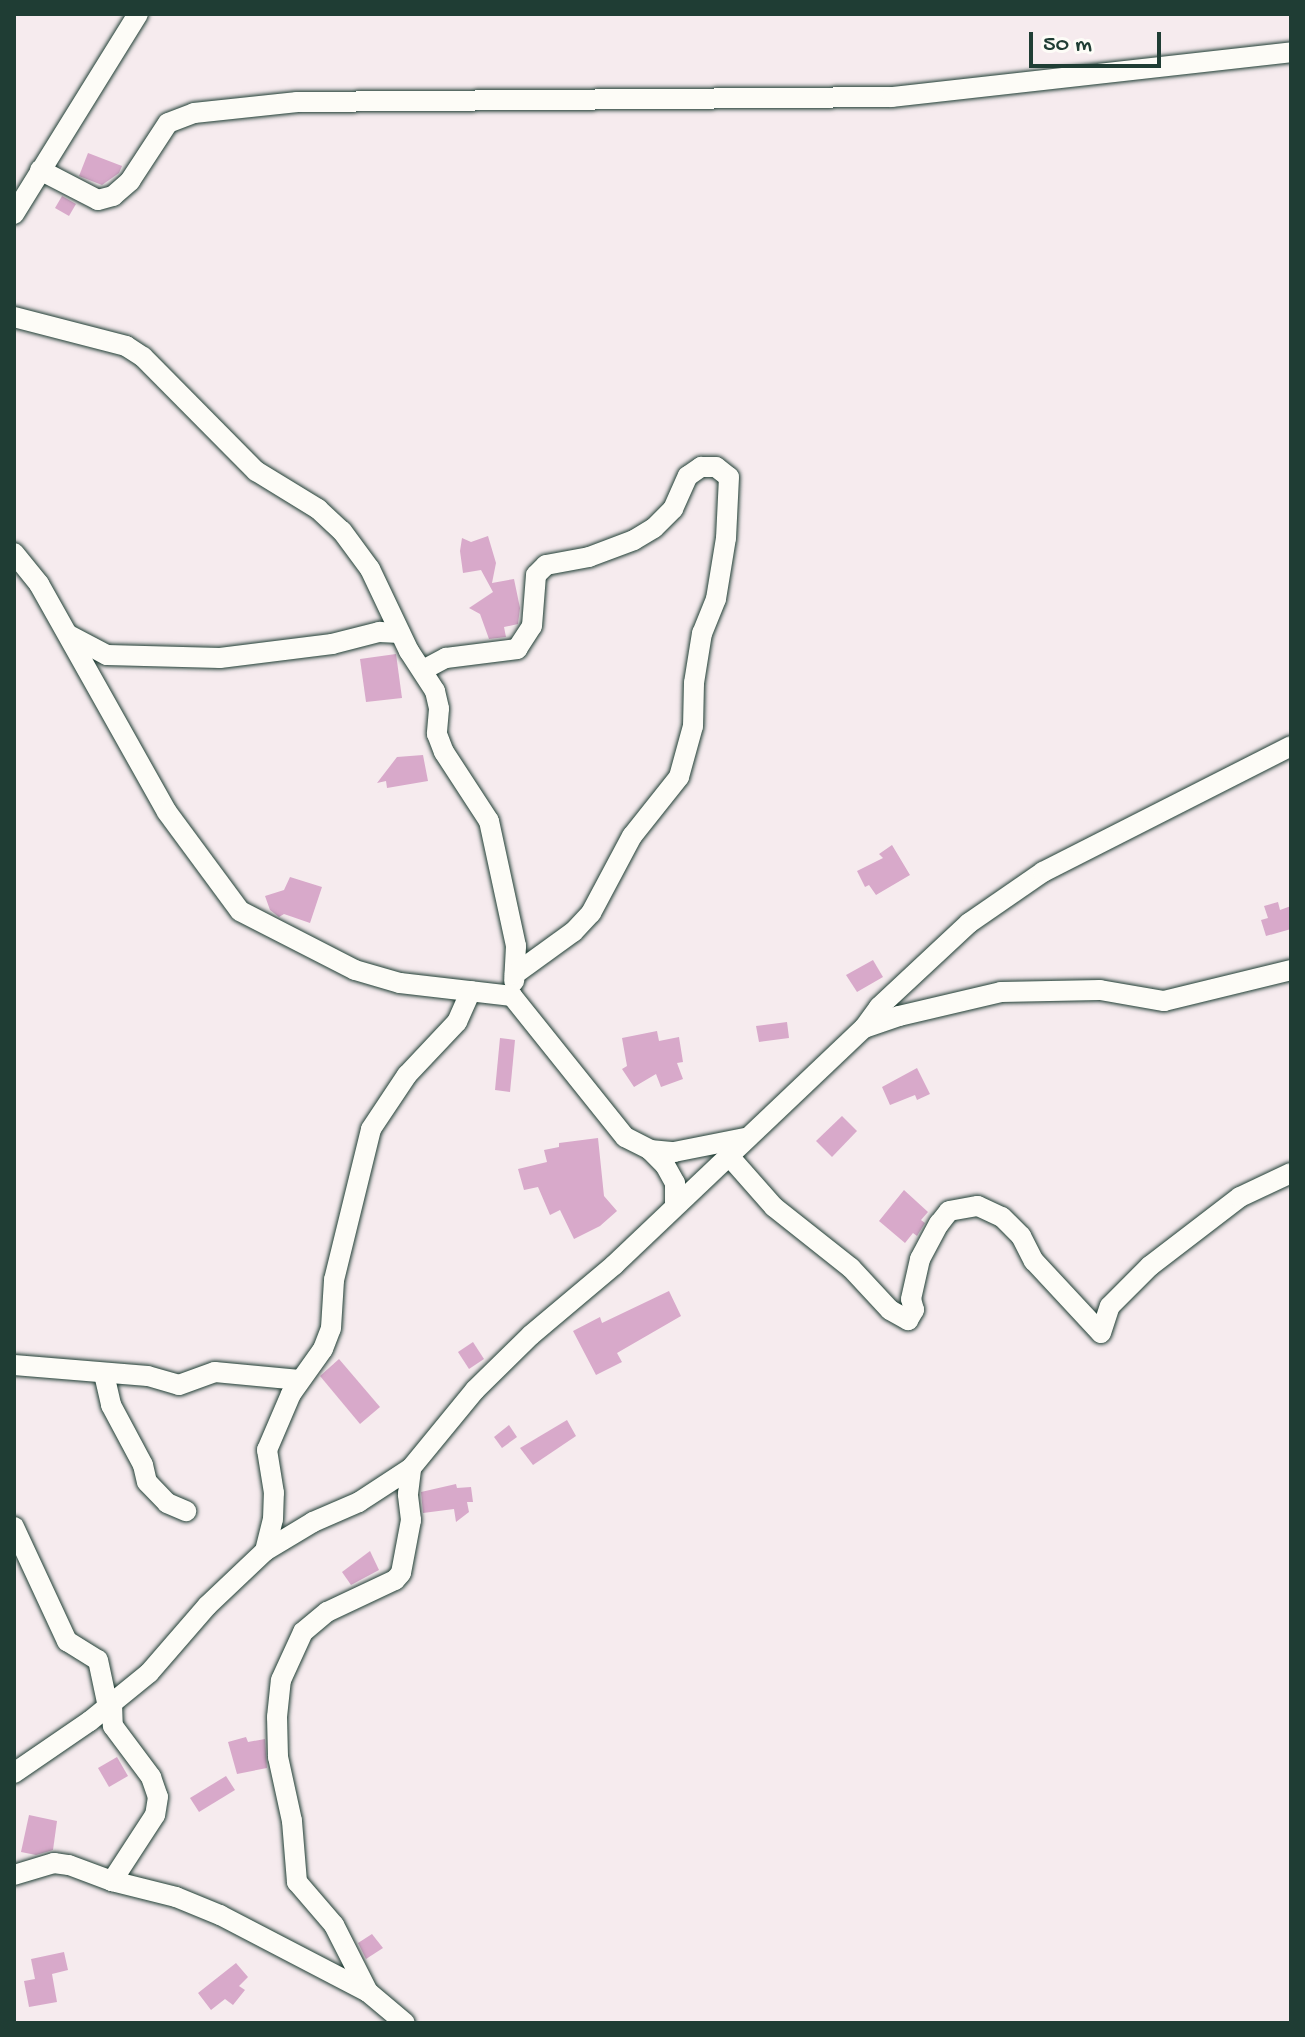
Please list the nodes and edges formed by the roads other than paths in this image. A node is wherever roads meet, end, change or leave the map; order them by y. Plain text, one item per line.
1 (138, 14) edge
2 (1291, 52) edge
3 (40, 170) junction
4 (14, 214) edge
5 (14, 317) edge
6 (14, 553) edge
7 (66, 633) junction
8 (400, 633) junction
9 (423, 670) junction
10 (1291, 746) edge
11 (1291, 970) edge
12 (515, 974) junction
13 (471, 991) junction
14 (512, 996) junction
15 (864, 1028) junction
16 (748, 1137) junction
17 (650, 1150) junction
18 (729, 1156) junction
19 (1291, 1173) edge
20 (675, 1206) junction
21 (14, 1365) edge
22 (104, 1374) junction
23 (300, 1380) junction
24 (400, 1489) junction
25 (186, 1511) dead end
26 (14, 1527) edge
27 (265, 1551) junction
28 (111, 1712) junction
29 (14, 1773) edge
30 (14, 1875) edge
31 (112, 1881) junction
32 (368, 1992) junction
33 (405, 2023) edge

1 - 3 street
2 - 3 street
3 - 4 street
5 - 8 street
6 - 7 street
7 - 8 street
7 - 13 street
8 - 9 street
9 - 12 street
9 - 12 street
10 - 15 street
11 - 15 street
12 - 14 street
13 - 14 street
13 - 23 street
14 - 17 street
15 - 16 street
16 - 17 street
16 - 18 street
17 - 20 street
18 - 19 street
18 - 20 street
20 - 24 street
21 - 22 street
22 - 23 street
22 - 25 street
23 - 27 street
24 - 27 street
24 - 32 street
26 - 28 street
27 - 28 street
28 - 29 street
28 - 31 street
30 - 31 street
31 - 32 street
32 - 33 street

